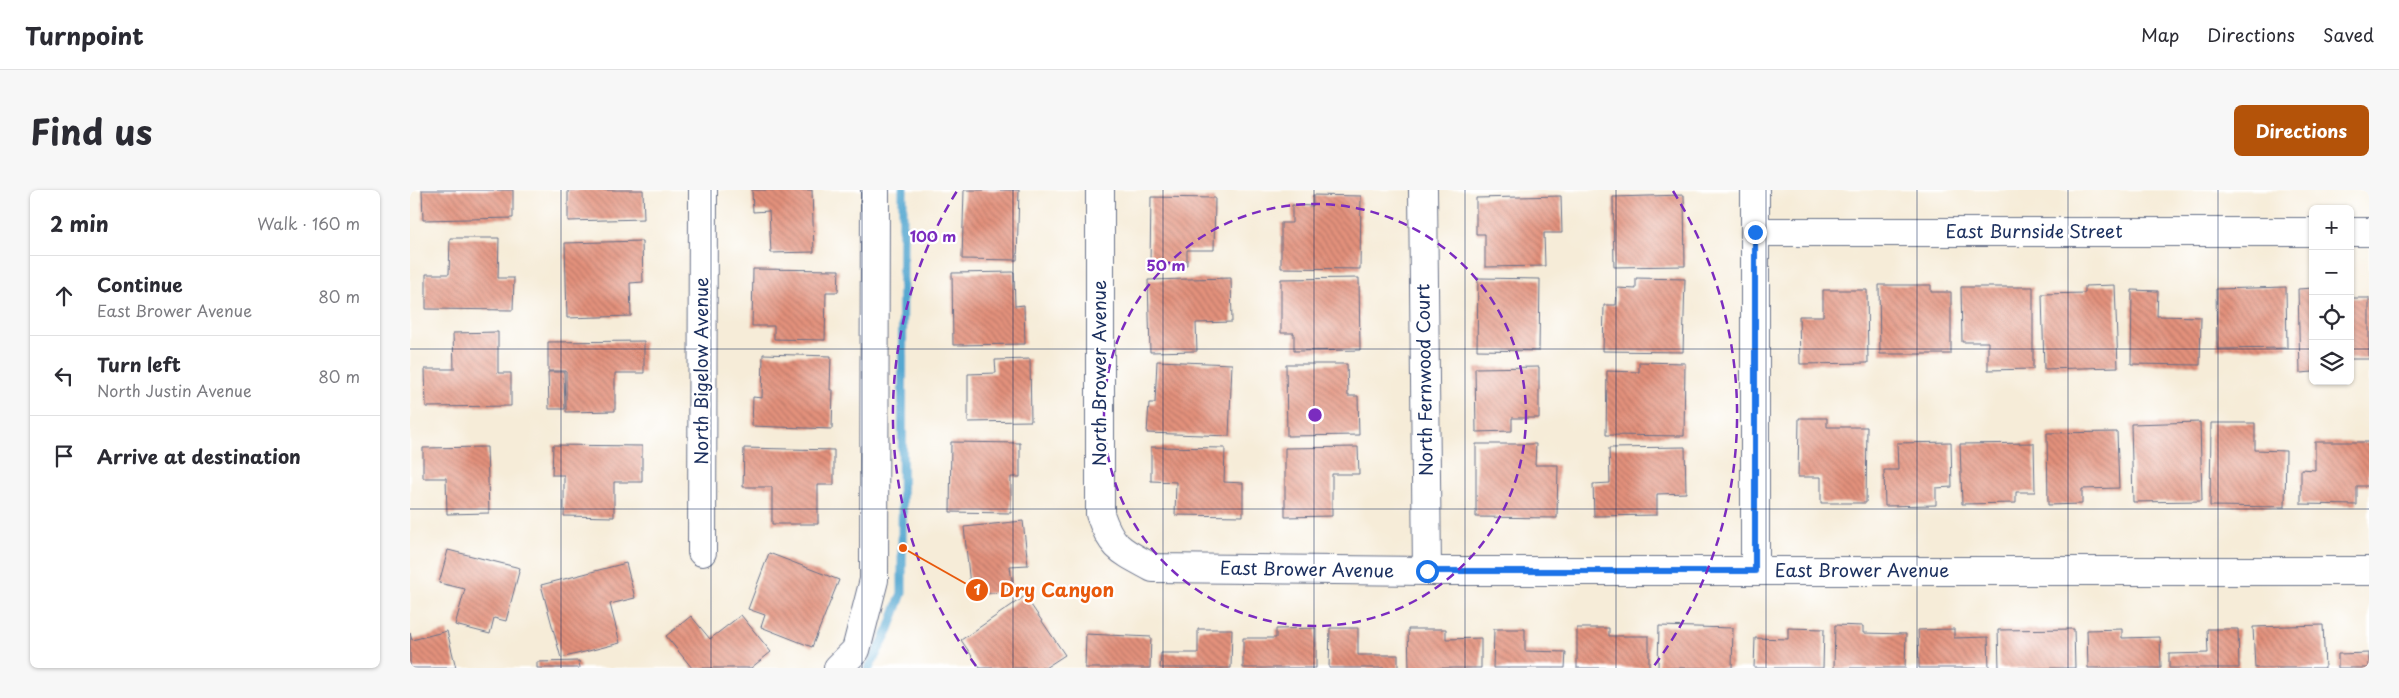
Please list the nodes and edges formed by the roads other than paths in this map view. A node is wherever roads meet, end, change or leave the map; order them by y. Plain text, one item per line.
1 (702, 190) edge
2 (875, 190) edge
3 (1100, 190) edge
4 (1423, 190) edge
5 (1755, 190) edge
6 (1755, 232) junction
7 (2309, 232) edge
8 (2354, 232) edge
9 (2369, 232) edge
10 (1120, 550) joint
11 (702, 552) dead end
12 (1427, 571) junction
13 (1755, 571) junction
14 (2369, 571) edge
15 (838, 668) edge

1 - 11 street, North Bigelow Avenue
2 - 15 street
3 - 10 street, North Brower Avenue
4 - 12 street, North Fernwood Court
5 - 6 street
6 - 7 street, East Burnside Street
6 - 13 street
8 - 9 street
10 - 12 street, East Brower Avenue
12 - 13 street, East Brower Avenue
13 - 14 street, East Brower Avenue

